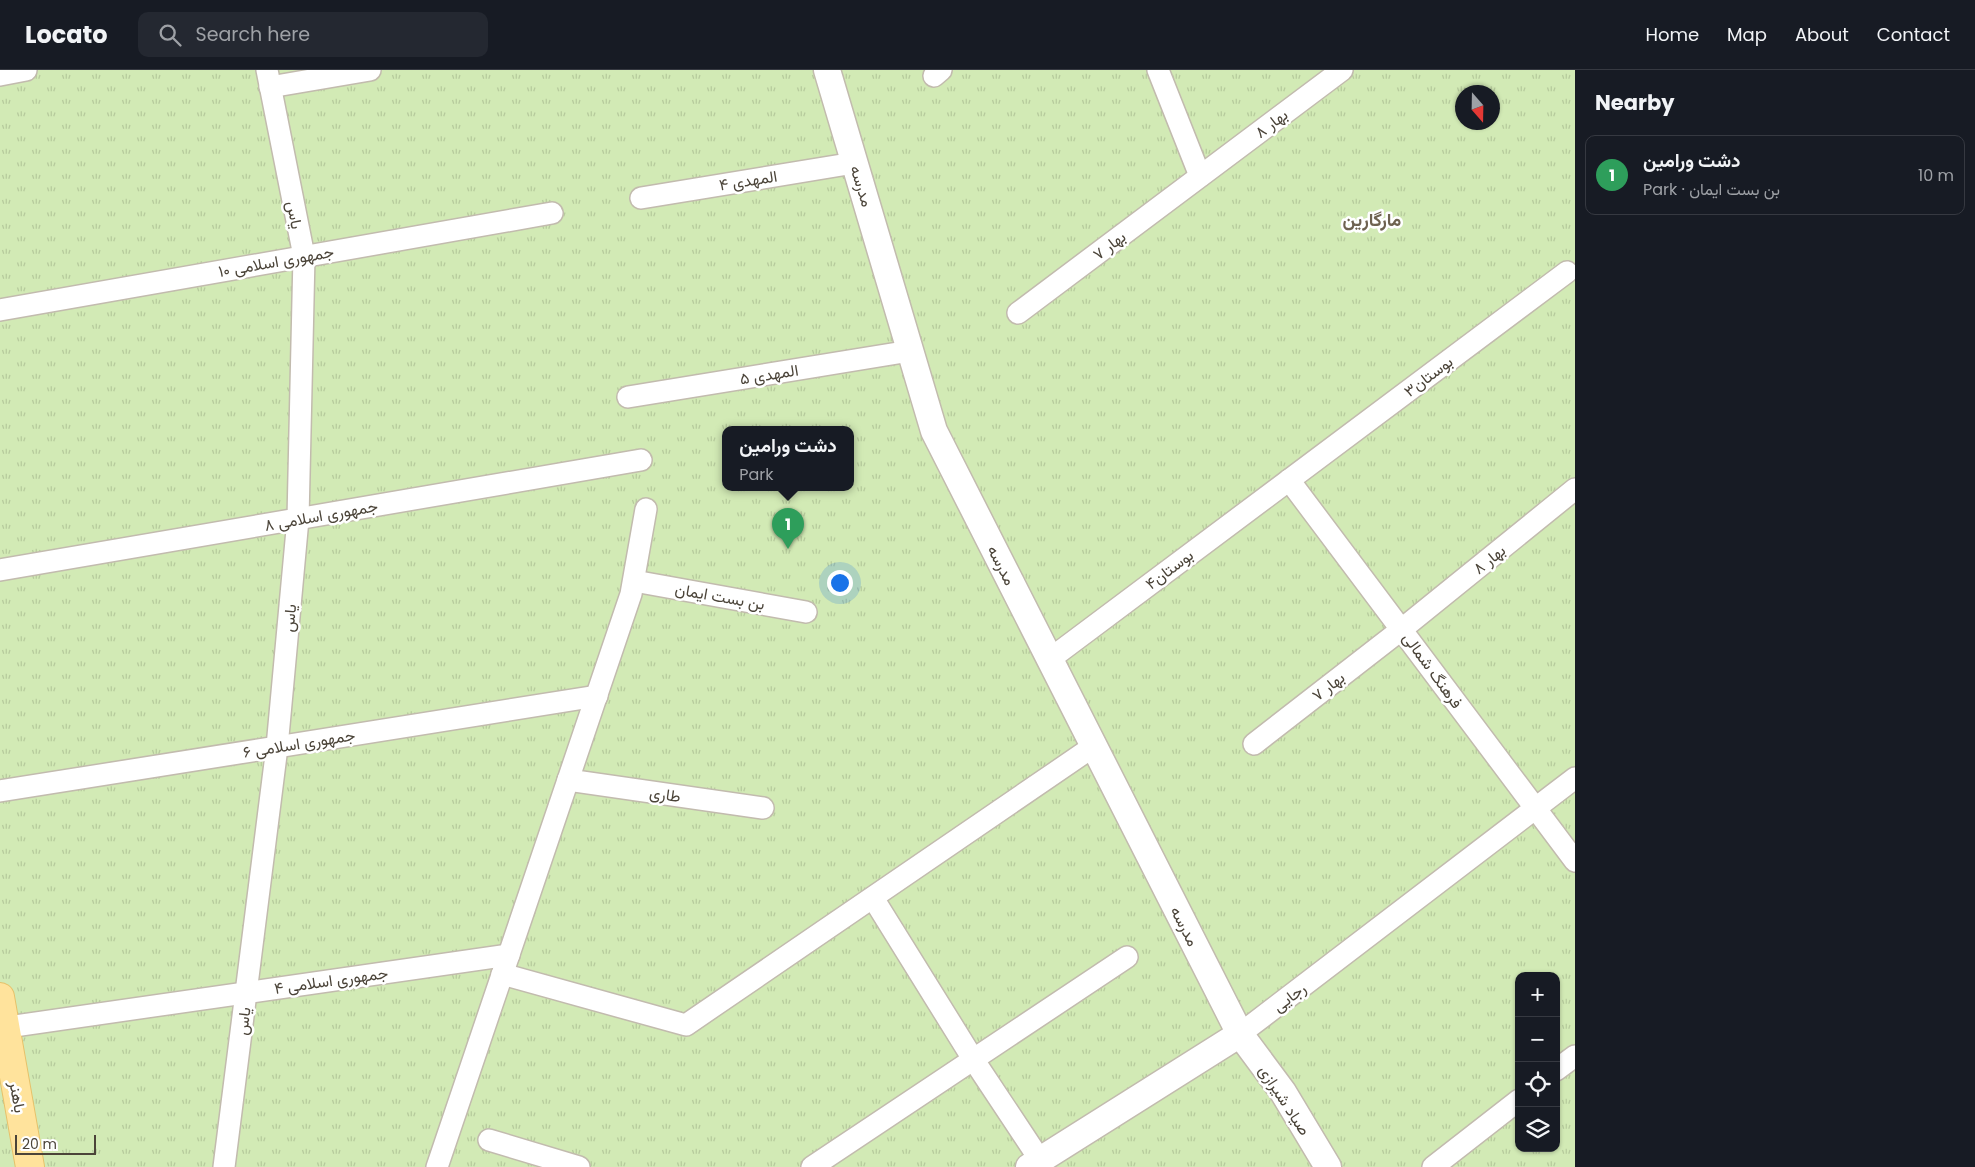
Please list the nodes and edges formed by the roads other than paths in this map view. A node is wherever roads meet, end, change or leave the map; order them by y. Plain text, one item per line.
1 (26, 70) edge
2 (370, 70) edge
3 (827, 70) edge
4 (1158, 70) edge
5 (1342, 70) edge
6 (0, 74) edge
7 (268, 79) edge
8 (854, 162) junction
9 (1200, 176) junction
10 (641, 198) dead end
11 (552, 213) dead end
12 (304, 256) junction
13 (1567, 272) dead end
14 (0, 310) edge
15 (1018, 313) dead end
16 (910, 350) junction
17 (628, 397) dead end
18 (641, 460) dead end
19 (1289, 480) junction
20 (1575, 489) edge
21 (646, 509) dead end
22 (298, 519) junction
23 (0, 570) edge
24 (634, 581) junction
25 (806, 612) dead end
26 (1402, 629) junction
27 (1050, 659) junction
28 (597, 696) junction
29 (1254, 744) dead end
30 (1094, 746) junction
31 (277, 747) junction
32 (1575, 778) edge
33 (568, 780) junction
34 (0, 791) edge
35 (763, 808) dead end
36 (1535, 809) junction
37 (1575, 861) edge
38 (873, 898) junction
39 (1127, 957) dead end
40 (505, 965) junction
41 (247, 992) junction
42 (0, 997) edge
43 (3, 1027) edge
44 (1240, 1034) junction
45 (1575, 1056) edge
46 (973, 1059) junction
47 (1560, 1067) edge
48 (1515, 1103) edge
49 (489, 1140) dead end
50 (1035, 1164) edge
51 (30, 1167) edge
52 (224, 1167) edge
53 (437, 1167) edge
54 (579, 1167) edge
55 (812, 1167) edge
56 (1328, 1167) edge
57 (1433, 1167) edge

1 - 6 street
2 - 7 street
3 - 8 street, مدرسه
4 - 9 street
5 - 9 street, بهار ۸
7 - 12 street, یاس
8 - 10 street, المهدی ۴
8 - 16 street, مدرسه
9 - 15 street, بهار ۷
11 - 12 street, جمهوری اسلامی ۱۰
12 - 14 street, جمهوری اسلامی ۱۰
12 - 22 street, یاس
13 - 19 street, بوستان۳
16 - 17 street, المهدی ۵
16 - 27 street, مدرسه
18 - 22 street, جمهوری اسلامی ۸
19 - 26 street, فرهنگ شمالی
19 - 27 street, بوستان۴
20 - 26 street, بهار ۸
21 - 24 street
22 - 23 street, جمهوری اسلامی ۸
22 - 31 street, یاس
24 - 25 street, بن بست ایمان
24 - 28 street
26 - 29 street, بهار ۷
26 - 36 street, فرهنگ شمالی
27 - 30 street, مدرسه
28 - 31 street, جمهوری اسلامی ۶
28 - 33 street
30 - 38 street
30 - 44 street, مدرسه
31 - 34 street, جمهوری اسلامی ۶
31 - 41 street, یاس
32 - 36 street
33 - 35 street, طاری
33 - 40 street
36 - 37 street, فرهنگ شمالی
36 - 44 street, رجایی
38 - 40 street
38 - 46 street
39 - 46 street
40 - 41 street, جمهوری اسلامی ۴
40 - 53 street
41 - 43 street, جمهوری اسلامی ۴
41 - 52 street, یاس
42 - 43 main road, باهنر
43 - 51 main road, باهنر
44 - 50 street, رجایی
44 - 56 street, صیاد شیرازی
45 - 47 street
46 - 50 street
46 - 55 street
48 - 57 street
49 - 54 street

